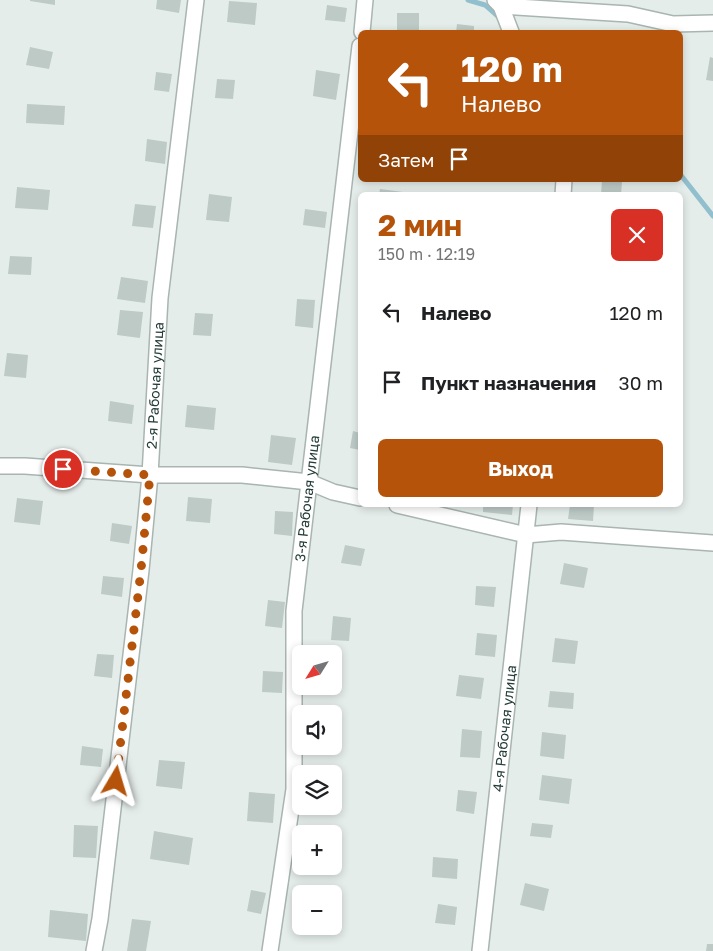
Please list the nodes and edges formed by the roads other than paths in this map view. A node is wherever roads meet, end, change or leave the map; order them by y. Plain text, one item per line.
1 (196, 0) edge
2 (365, 0) edge
3 (503, 2) edge
4 (713, 23) edge
5 (362, 30) edge
6 (510, 30) edge
7 (358, 63) edge
8 (0, 466) edge
9 (150, 475) junction
10 (309, 482) junction
11 (358, 498) edge
12 (406, 507) edge
13 (529, 507) edge
14 (526, 535) junction
15 (713, 543) edge
16 (94, 951) edge
17 (270, 951) edge
18 (480, 951) edge

1 - 9 street, 2-я Рабочая улица
2 - 5 street
3 - 4 street
3 - 6 street
7 - 10 street, 3-я Рабочая улица
8 - 9 street
9 - 10 street
9 - 16 street, 2-я Рабочая улица
10 - 11 street
10 - 17 street, 3-я Рабочая улица
12 - 14 street
13 - 14 street, 4-я Рабочая улица
14 - 15 street
14 - 18 street, 4-я Рабочая улица

